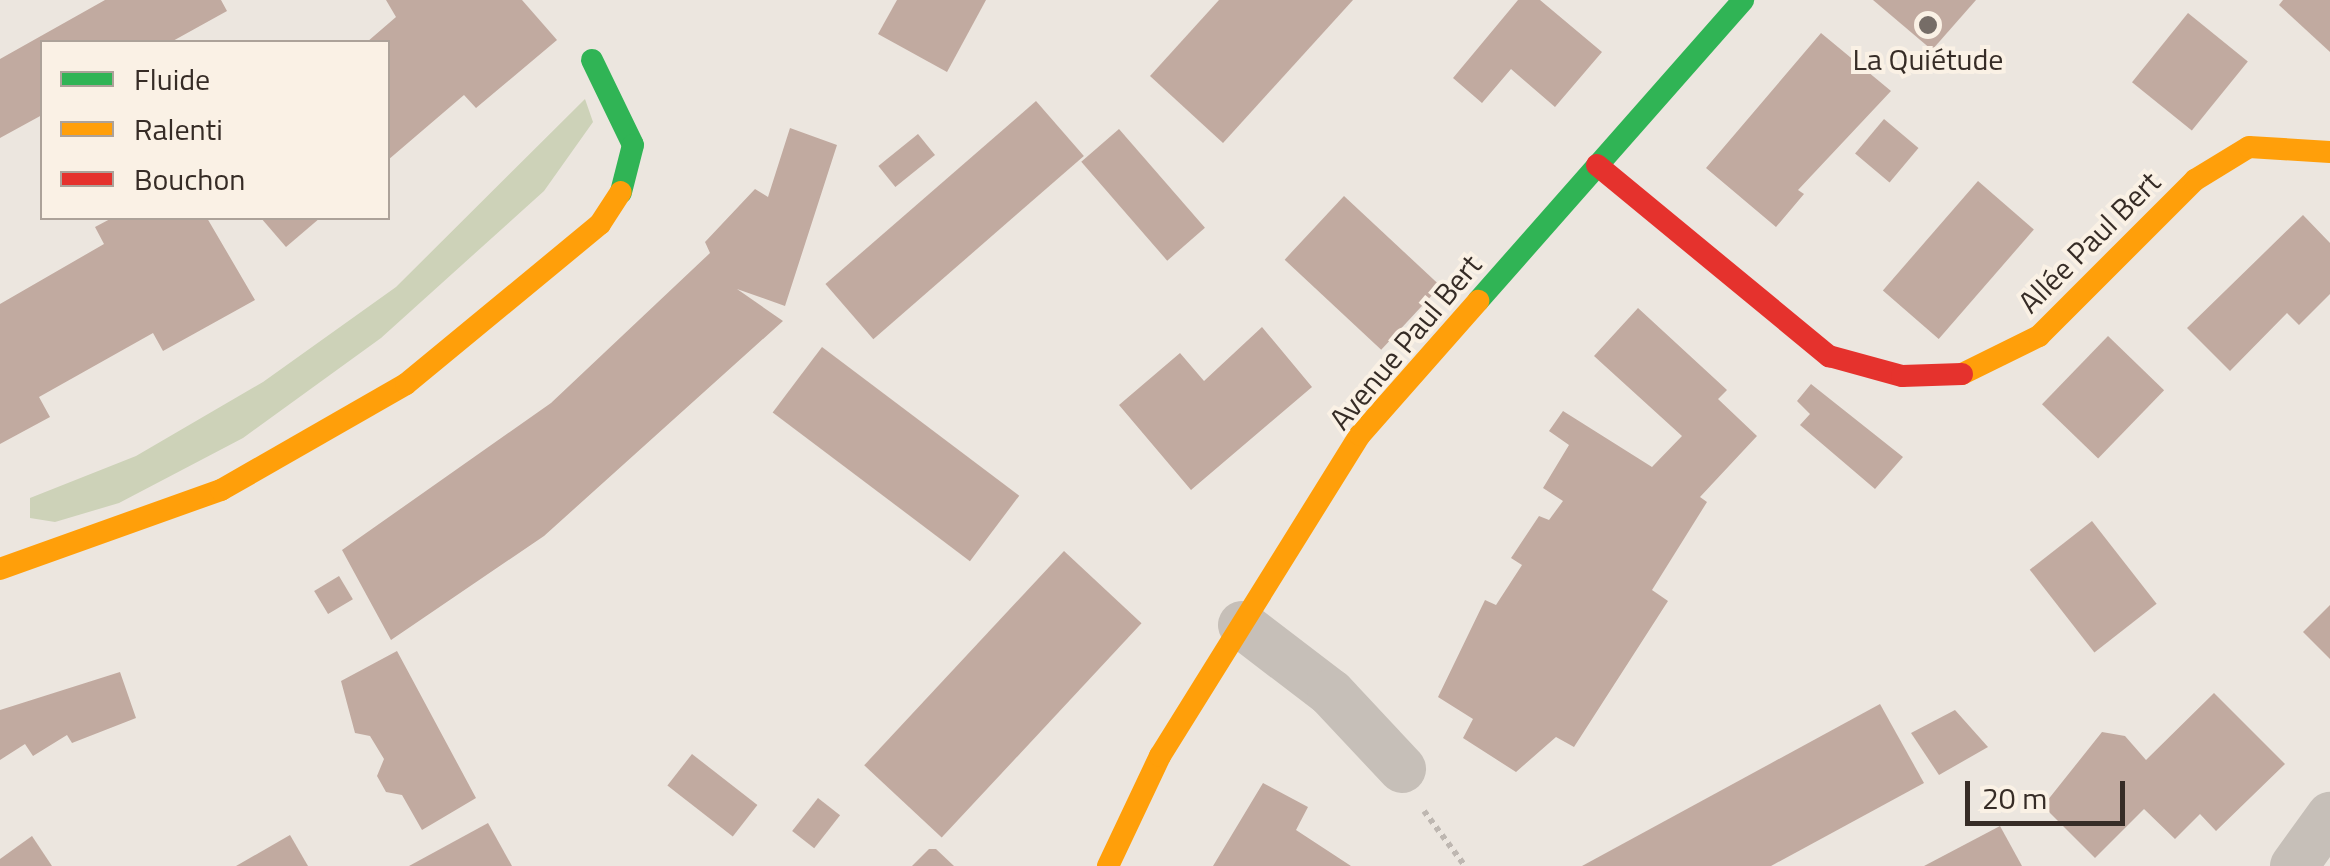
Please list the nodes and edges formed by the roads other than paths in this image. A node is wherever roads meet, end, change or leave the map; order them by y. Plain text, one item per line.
1 (1743, 0) edge
2 (592, 60) dead end
3 (2330, 152) edge
4 (1597, 165) junction
5 (0, 569) edge
6 (1242, 625) junction
7 (1402, 769) road end
8 (2330, 816) edge
9 (1108, 866) edge
10 (2294, 866) edge

1 - 4 street, Avenue Paul Bert
2 - 5 street
3 - 4 street, Allée Paul Bert
4 - 6 street, Avenue Paul Bert
6 - 7 street
6 - 9 street, Avenue Paul Bert
8 - 10 street

